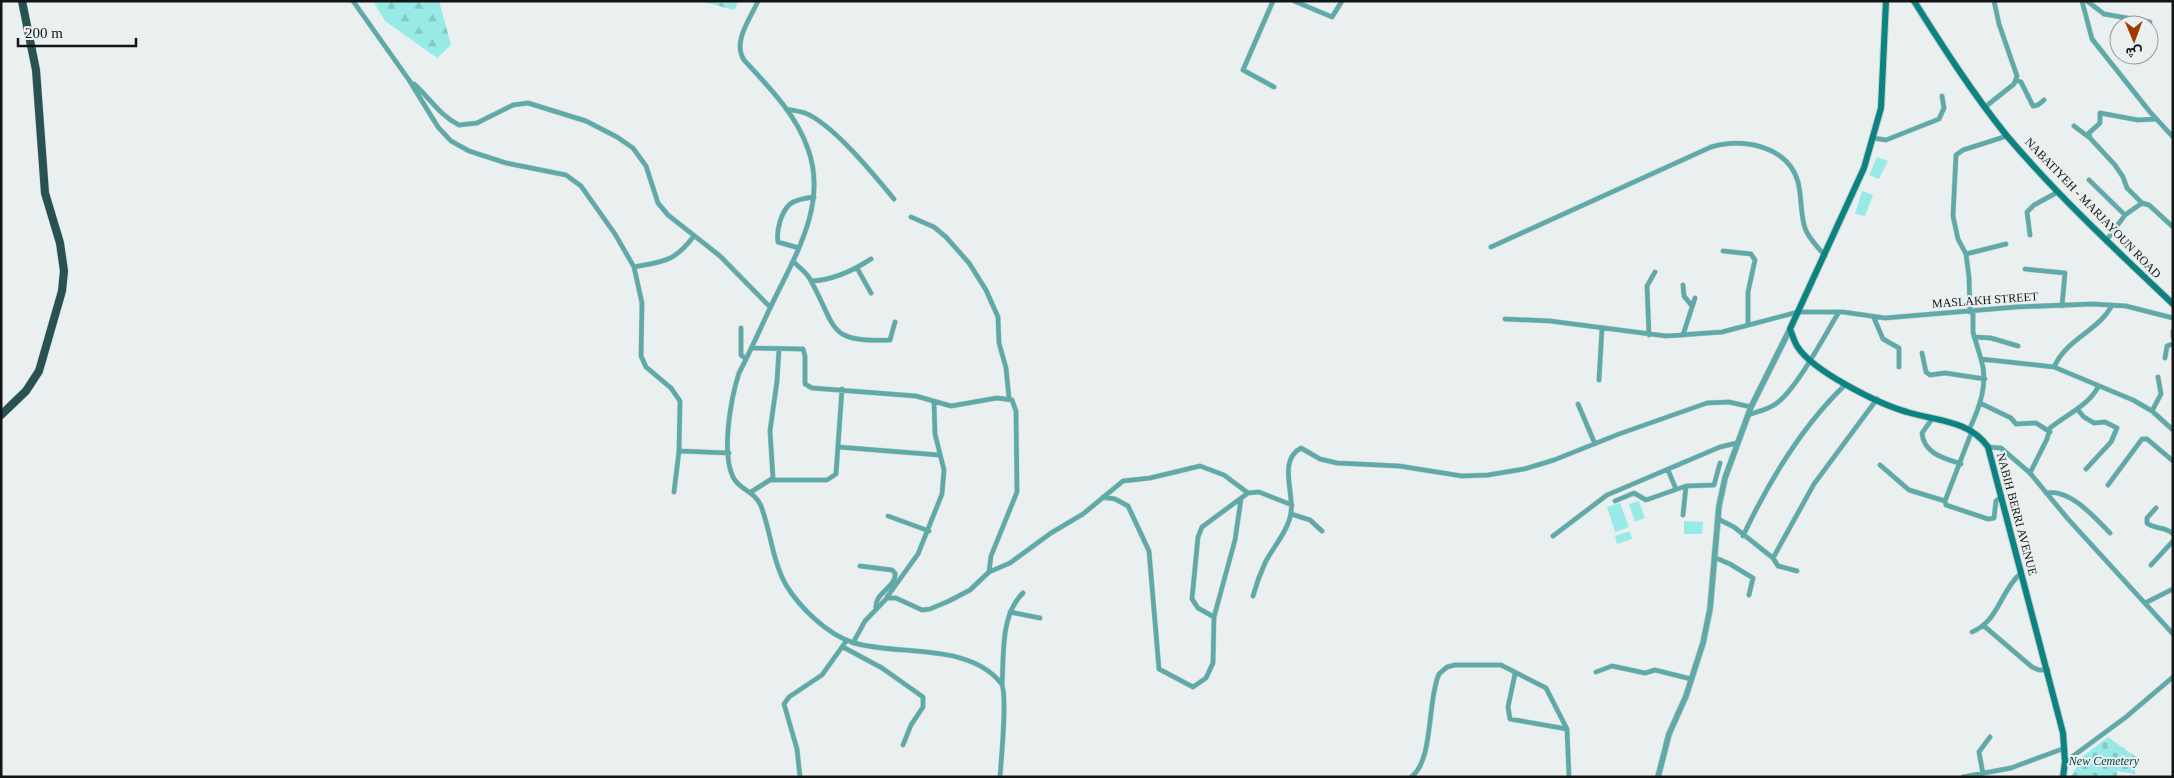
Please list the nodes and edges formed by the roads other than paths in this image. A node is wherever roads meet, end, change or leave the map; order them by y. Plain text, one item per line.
1 (22, 1) edge
2 (352, 1) edge
3 (758, 1) edge
4 (1273, 1) edge
5 (1294, 1) edge
6 (1342, 1) edge
7 (1886, 1) edge
8 (1914, 1) edge
9 (1994, 1) edge
10 (2082, 1) edge
11 (2087, 1) edge
12 (2109, 16) edge
13 (409, 80) junction
14 (2016, 80) junction
15 (1274, 87) dead end
16 (1942, 96) dead end
17 (2044, 100) dead end
18 (1985, 107) junction
19 (786, 109) junction
20 (2156, 119) junction
21 (2074, 126) dead end
22 (2007, 136) junction
23 (2173, 137) edge
24 (1873, 138) junction
25 (2090, 138) junction
26 (2089, 180) dead end
27 (2058, 192) junction
28 (814, 196) junction
29 (894, 199) dead end
30 (2142, 203) junction
31 (2125, 215) junction
32 (911, 217) dead end
33 (2173, 227) edge
34 (2030, 235) dead end
35 (694, 236) junction
36 (2106, 241) junction
37 (2006, 244) dead end
38 (1491, 247) dead end
39 (799, 248) junction
40 (1723, 251) dead end
41 (1966, 254) junction
42 (1824, 256) junction
43 (871, 258) dead end
44 (793, 261) junction
45 (634, 267) junction
46 (857, 268) junction
47 (2025, 269) dead end
48 (1655, 272) dead end
49 (812, 281) junction
50 (1683, 285) dead end
51 (871, 293) dead end
52 (1695, 298) dead end
53 (2173, 304) edge
54 (1692, 306) junction
55 (2062, 306) junction
56 (2112, 306) junction
57 (770, 307) junction
58 (1972, 311) junction
59 (1798, 312) junction
60 (1839, 312) junction
61 (1874, 318) junction
62 (2173, 318) edge
63 (1504, 320) dead end
64 (896, 322) dead end
65 (1748, 325) junction
66 (741, 328) dead end
67 (1602, 328) junction
68 (1790, 329) junction
69 (2173, 331) edge
70 (1649, 335) junction
71 (1683, 335) junction
72 (1974, 337) junction
73 (2173, 337) edge
74 (2173, 344) edge
75 (2018, 346) dead end
76 (753, 348) junction
77 (779, 349) junction
78 (1922, 353) dead end
79 (2165, 358) dead end
80 (746, 359) junction
81 (1809, 360) junction
82 (1981, 360) junction
83 (1899, 367) dead end
84 (2054, 368) junction
85 (2158, 377) dead end
86 (1985, 379) junction
87 (1599, 380) dead end
88 (1845, 385) junction
89 (2098, 387) junction
90 (842, 390) junction
91 (1009, 398) junction
92 (1877, 399) junction
93 (934, 402) junction
94 (1980, 403) junction
95 (1578, 404) dead end
96 (1751, 407) junction
97 (2077, 409) junction
98 (2152, 411) junction
99 (1, 415) edge
100 (1748, 415) junction
101 (1932, 418) junction
102 (1970, 430) junction
103 (2173, 430) edge
104 (2050, 432) junction
105 (1737, 443) junction
106 (1595, 444) junction
107 (838, 447) junction
108 (1988, 447) junction
109 (679, 451) junction
110 (729, 453) junction
111 (939, 454) junction
112 (2173, 461) edge
113 (1720, 463) dead end
114 (1961, 464) junction
115 (1880, 465) dead end
116 (2086, 469) dead end
117 (1668, 470) junction
118 (2030, 474) junction
119 (771, 480) junction
120 (1686, 486) junction
121 (2108, 486) dead end
122 (1676, 489) junction
123 (674, 492) dead end
124 (751, 492) junction
125 (1248, 493) junction
126 (2046, 493) junction
127 (2002, 496) junction
128 (1102, 497) junction
129 (1241, 499) junction
130 (1616, 501) dead end
131 (1945, 501) junction
132 (1292, 505) junction
133 (2156, 508) dead end
134 (1291, 514) junction
135 (888, 516) dead end
136 (1683, 516) dead end
137 (1718, 519) junction
138 (929, 530) junction
139 (1322, 531) dead end
140 (2110, 533) dead end
141 (2173, 534) edge
142 (1553, 536) dead end
143 (1743, 536) junction
144 (2173, 541) edge
145 (1716, 558) junction
146 (1773, 558) junction
147 (2151, 565) dead end
148 (860, 566) dead end
149 (1797, 571) dead end
150 (988, 572) junction
151 (2021, 573) junction
152 (2173, 589) edge
153 (1023, 593) dead end
154 (1749, 594) dead end
155 (1253, 596) dead end
156 (887, 598) junction
157 (2145, 602) junction
158 (876, 608) junction
159 (1010, 612) junction
160 (1214, 617) junction
161 (1040, 618) dead end
162 (1984, 626) junction
163 (1972, 632) dead end
164 (2173, 634) edge
165 (847, 640) junction
166 (853, 643) junction
167 (843, 647) junction
168 (2048, 670) junction
169 (1596, 672) dead end
170 (1516, 674) junction
171 (2173, 677) edge
172 (1691, 679) junction
173 (1002, 685) junction
174 (1567, 729) junction
175 (1990, 737) dead end
176 (903, 745) dead end
177 (2065, 748) junction
178 (2065, 762) junction
179 (1998, 772) junction
180 (1983, 774) junction
181 (2063, 774) edge
182 (800, 777) edge
183 (1000, 777) edge
184 (1411, 777) edge
185 (1569, 777) edge
186 (1658, 777) edge
187 (1963, 777) edge
188 (1995, 777) edge
189 (2059, 777) edge

1 - 99 highway
2 - 13 street
3 - 19 street
4 - 15 street
5 - 6 street
7 - 24 main road
8 - 18 main road, NABATIYEH - MARJAYOUN ROAD
9 - 14 street
10 - 20 street
11 - 12 street
13 - 35 street
13 - 45 street
14 - 17 street
14 - 18 street
16 - 24 street
18 - 22 main road, NABATIYEH - MARJAYOUN ROAD
19 - 28 street
19 - 29 street
20 - 23 street
20 - 25 street
21 - 25 street
22 - 27 main road, NABATIYEH - MARJAYOUN ROAD
22 - 41 street
24 - 42 main road
25 - 30 street
26 - 31 street
27 - 34 street
27 - 36 main road, NABATIYEH - MARJAYOUN ROAD
28 - 39 street
28 - 39 street
30 - 31 street
30 - 33 street
31 - 36 street
32 - 91 street
35 - 45 street
35 - 57 street
36 - 53 main road, NABATIYEH - MARJAYOUN ROAD
37 - 41 street
38 - 42 street
39 - 44 street
40 - 65 street
41 - 58 street
42 - 59 main road
43 - 46 street
44 - 49 street
44 - 57 street
45 - 109 street
46 - 49 street
46 - 51 street
47 - 55 street
48 - 70 street
49 - 64 street
50 - 54 street
52 - 54 street
54 - 71 street
55 - 56 street, MASLAKH STREET
55 - 58 street, MASLAKH STREET
56 - 62 street, MASLAKH STREET
56 - 84 street
57 - 76 street
58 - 61 street, MASLAKH STREET
58 - 72 street
59 - 60 street, MASLAKH STREET
59 - 65 street, MASLAKH STREET
59 - 68 main road
60 - 61 street, MASLAKH STREET
60 - 81 street
61 - 83 street
63 - 67 street, MASLAKH STREET
65 - 71 street, MASLAKH STREET
66 - 80 street
67 - 70 street, MASLAKH STREET
67 - 87 street
68 - 81 main road, NABIH BERRI AVENUE
68 - 96 street
69 - 73 street
70 - 71 street, MASLAKH STREET
72 - 75 street
72 - 82 street
74 - 79 street
76 - 77 street
76 - 80 street
77 - 90 street
77 - 119 street
78 - 86 street
80 - 110 street
81 - 88 main road, NABIH BERRI AVENUE
81 - 100 street
82 - 84 street
82 - 86 street
84 - 89 street
85 - 98 street
86 - 94 street
88 - 92 main road, NABIH BERRI AVENUE
88 - 143 street
89 - 97 street
89 - 98 street
90 - 93 street
90 - 107 street
91 - 93 street
91 - 150 street
92 - 101 main road, NABIH BERRI AVENUE
92 - 146 street
93 - 111 street
94 - 102 street
94 - 104 street
95 - 106 street
96 - 100 street
96 - 106 street
97 - 104 street
97 - 116 street
98 - 103 street
100 - 105 street
101 - 102 main road, NABIH BERRI AVENUE
101 - 114 street
102 - 108 main road, NABIH BERRI AVENUE
102 - 114 street
104 - 118 street
105 - 117 street
105 - 137 street
106 - 132 street
107 - 111 street
107 - 119 street
108 - 118 street
108 - 127 main road, NABIH BERRI AVENUE
109 - 110 street
109 - 123 street
110 - 124 street
111 - 138 street
112 - 121 street
113 - 120 street
114 - 131 street
115 - 131 street
117 - 122 street
117 - 142 street
118 - 126 street
119 - 124 street
120 - 122 street
120 - 136 street
122 - 130 street
124 - 165 street
125 - 128 street
125 - 129 street
125 - 132 street
126 - 140 street
126 - 157 street
127 - 131 street
127 - 151 main road, NABIH BERRI AVENUE
128 - 150 street
128 - 160 street
129 - 160 street
129 - 160 street
132 - 134 street
133 - 141 street
134 - 139 street
134 - 155 street
135 - 138 street
137 - 143 street
137 - 145 street
138 - 156 street
143 - 146 street
144 - 147 street
145 - 154 street
145 - 172 street
146 - 149 street
148 - 158 street
150 - 156 street
151 - 162 street
151 - 168 main road, NABIH BERRI AVENUE
152 - 157 street
153 - 159 street
156 - 158 street
157 - 164 street
158 - 166 street
159 - 161 street
159 - 173 street
162 - 163 street
162 - 168 street
165 - 166 street
165 - 167 street
166 - 173 street
167 - 176 street
167 - 182 street
168 - 177 main road, NABIH BERRI AVENUE
169 - 172 street
170 - 174 street
170 - 174 street
170 - 184 street
171 - 178 street
172 - 186 street
173 - 183 street
174 - 185 street
175 - 180 street
177 - 178 main road, NABIH BERRI AVENUE
177 - 179 street
178 - 181 main road, NABIH BERRI AVENUE
179 - 180 street
179 - 188 street
180 - 187 street
181 - 189 street

